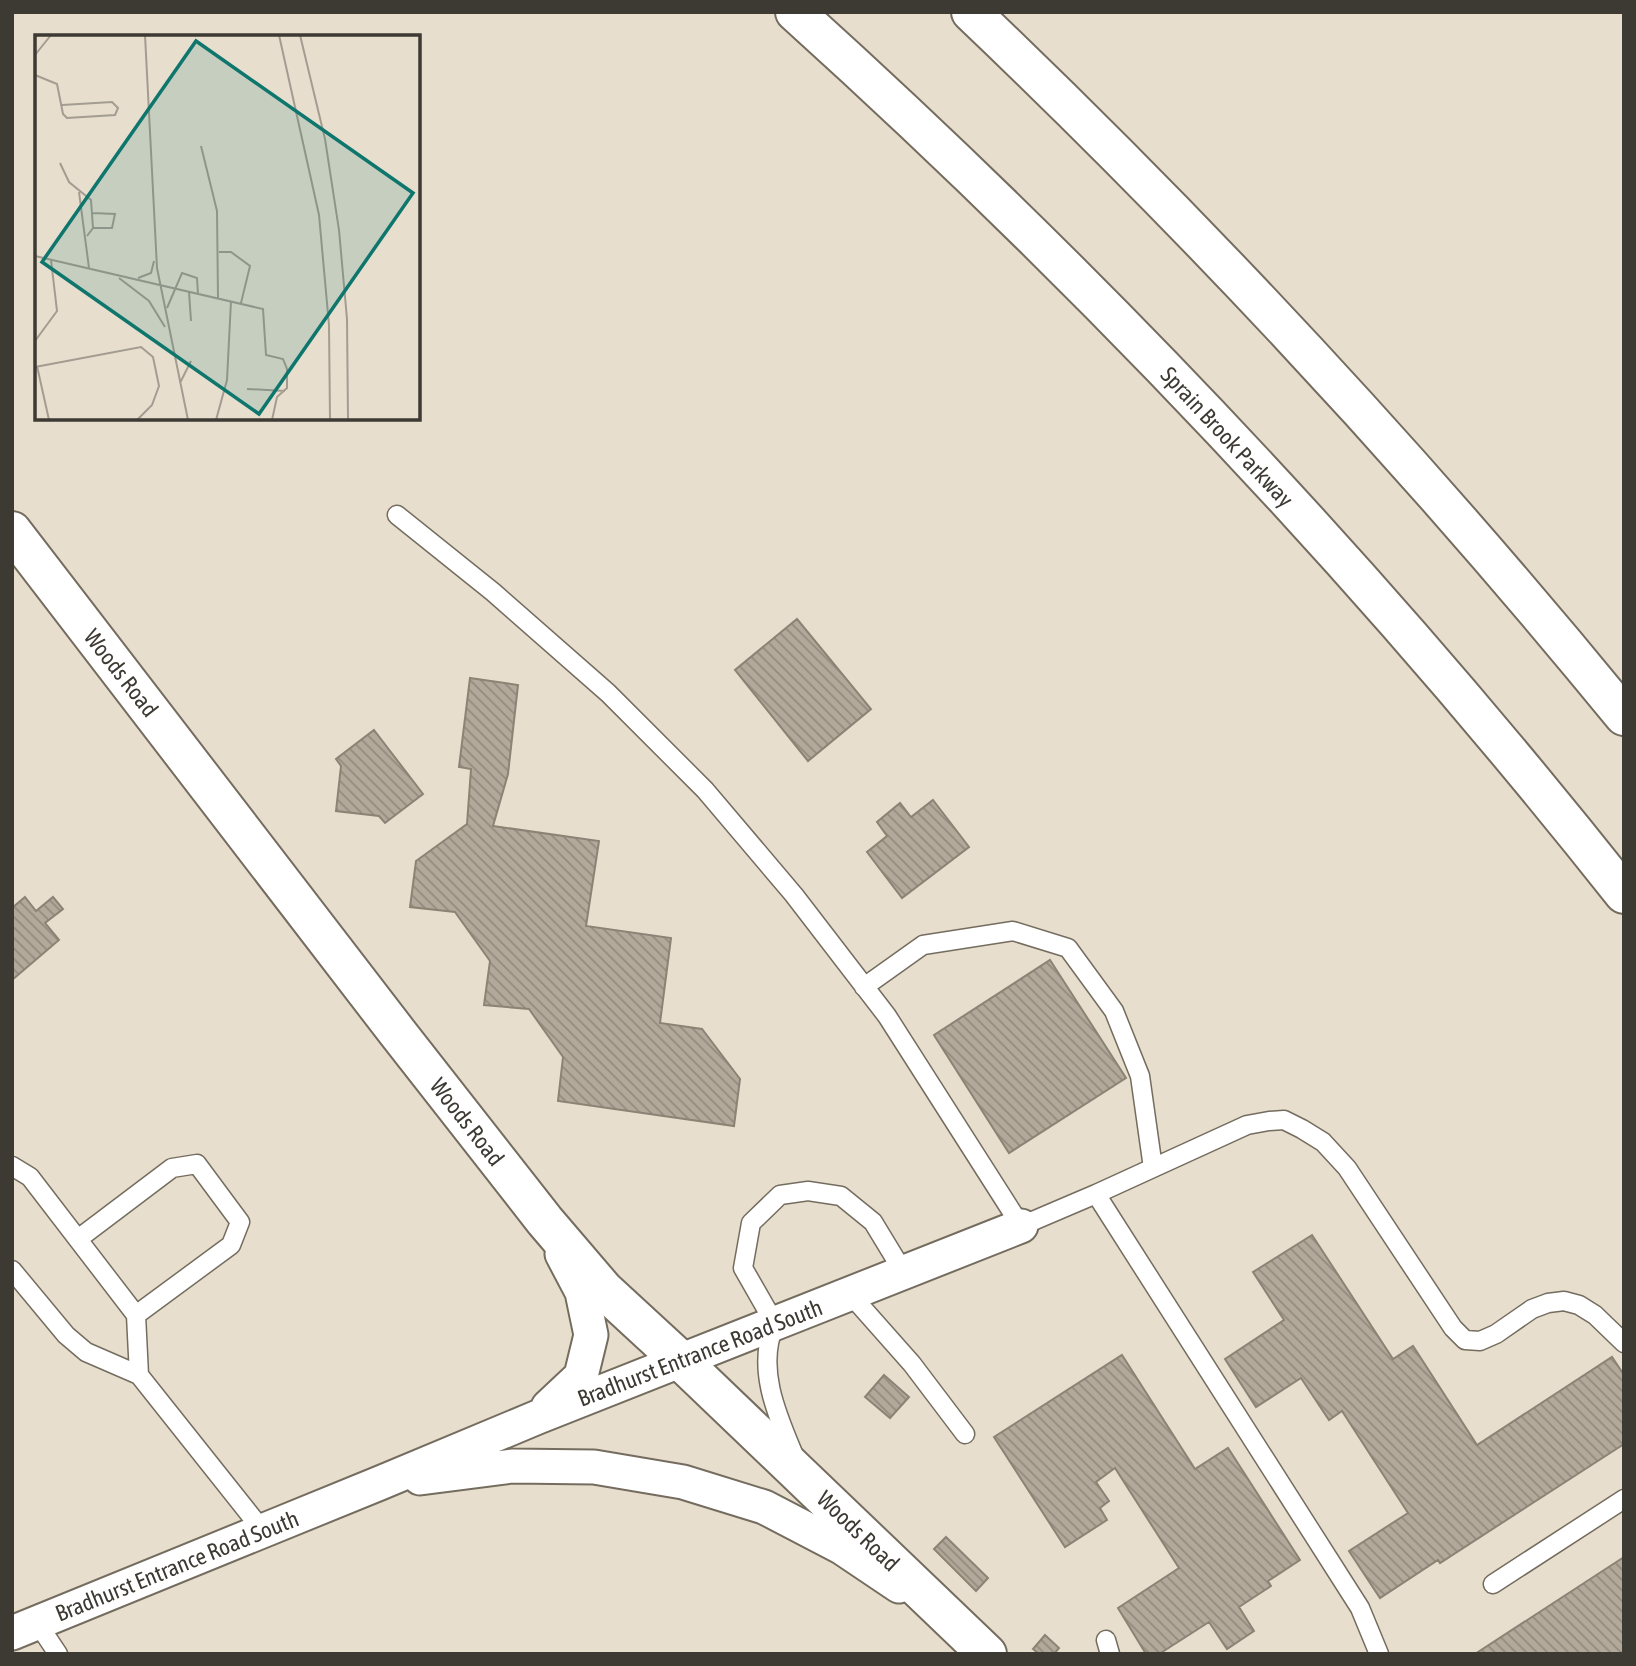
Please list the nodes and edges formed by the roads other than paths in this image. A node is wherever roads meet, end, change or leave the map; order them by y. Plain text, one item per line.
1 (795, 12) edge
2 (971, 12) edge
3 (397, 515) dead end
4 (12, 531) edge
5 (1624, 716) edge
6 (1624, 894) edge
7 (864, 987) junction
8 (12, 1166) edge
9 (1153, 1168) junction
10 (1096, 1194) junction
11 (545, 1221) junction
12 (1021, 1226) junction
13 (78, 1239) junction
14 (12, 1269) edge
15 (904, 1273) junction
16 (850, 1294) junction
17 (136, 1315) junction
18 (775, 1324) junction
19 (1624, 1343) edge
20 (680, 1360) junction
21 (139, 1375) junction
22 (538, 1417) junction
23 (965, 1434) dead end
24 (804, 1479) junction
25 (380, 1483) junction
26 (1624, 1499) edge
27 (263, 1531) junction
28 (1493, 1584) dead end
29 (957, 1625) junction
30 (25, 1628) edge
31 (58, 1654) edge
32 (987, 1654) edge
33 (1379, 1654) edge

1 - 6 main road, Sprain Brook Parkway
2 - 5 main road
3 - 7 lane
4 - 11 main road, Woods Road
7 - 9 lane
7 - 12 lane
8 - 13 lane
9 - 10 lane
9 - 19 lane
10 - 12 lane
10 - 33 lane
11 - 20 main road, Woods Road
11 - 22 street
12 - 15 street, Bradhurst Entrance Road South
13 - 17 lane
13 - 17 lane
14 - 21 lane
15 - 16 street, Bradhurst Entrance Road South
15 - 18 lane
16 - 18 street, Bradhurst Entrance Road South
16 - 23 lane
17 - 21 lane
18 - 20 street, Bradhurst Entrance Road South
18 - 24 lane
20 - 22 street, Bradhurst Entrance Road South
20 - 24 main road, Woods Road
21 - 27 lane
22 - 25 street, Bradhurst Entrance Road South
24 - 29 main road, Woods Road
25 - 27 street, Bradhurst Entrance Road South
25 - 29 street, Bradhurst Entrance Road South
26 - 28 lane
27 - 30 street, Bradhurst Entrance Road South
29 - 32 main road, Woods Road
30 - 31 lane

